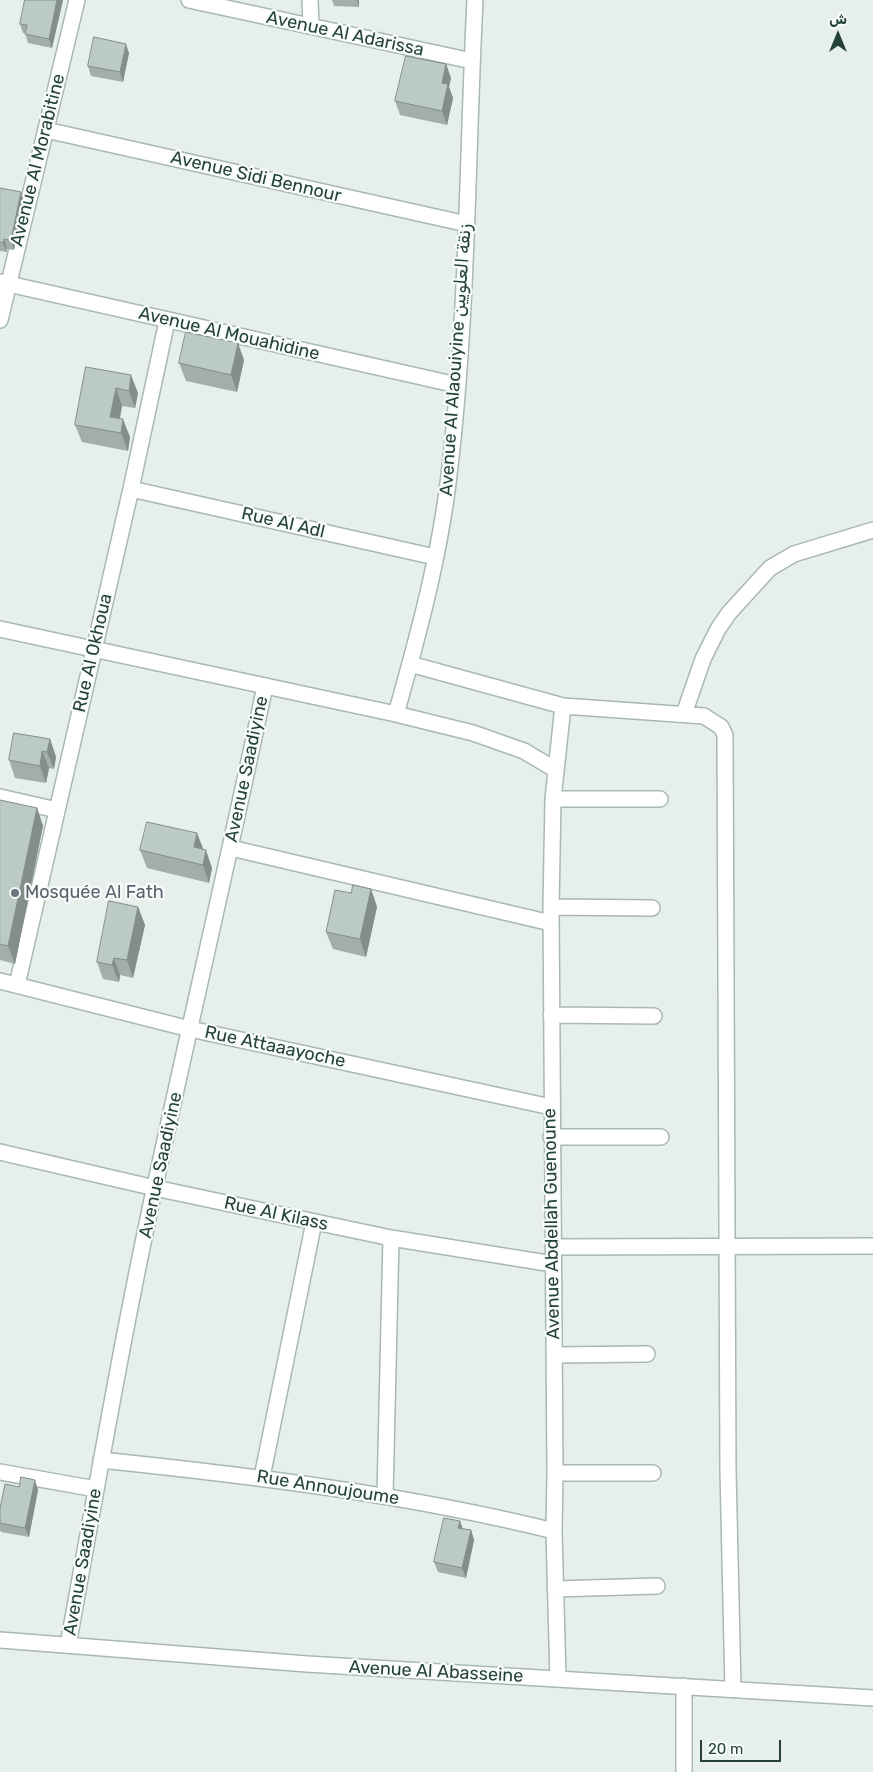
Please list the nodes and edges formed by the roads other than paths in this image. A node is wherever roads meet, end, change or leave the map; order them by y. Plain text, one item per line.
1 (77, 0) edge
2 (189, 0) edge
3 (310, 0) edge
4 (475, 0) edge
5 (244, 6) edge
6 (311, 26) junction
7 (472, 61) junction
8 (46, 130) junction
9 (467, 224) junction
10 (4, 283) edge
11 (0, 320) edge
12 (167, 321) junction
13 (457, 385) junction
14 (131, 489) junction
15 (873, 530) edge
16 (435, 557) junction
17 (0, 629) edge
18 (94, 649) junction
19 (410, 664) junction
20 (264, 686) junction
21 (563, 706) junction
22 (396, 714) junction
23 (684, 714) junction
24 (556, 770) junction
25 (0, 797) edge
26 (553, 799) junction
27 (660, 799) dead end
28 (57, 810) junction
29 (231, 848) junction
30 (551, 907) junction
31 (652, 908) dead end
32 (551, 924) junction
33 (0, 981) edge
34 (17, 985) junction
35 (551, 1015) junction
36 (654, 1016) dead end
37 (190, 1029) junction
38 (551, 1107) junction
39 (551, 1137) junction
40 (661, 1137) dead end
41 (0, 1154) edge
42 (155, 1188) junction
43 (314, 1222) junction
44 (392, 1238) junction
45 (873, 1246) edge
46 (553, 1247) junction
47 (728, 1247) junction
48 (553, 1264) junction
49 (554, 1354) junction
50 (647, 1354) dead end
51 (101, 1460) junction
52 (0, 1472) edge
53 (555, 1474) junction
54 (653, 1474) dead end
55 (262, 1477) junction
56 (96, 1489) junction
57 (385, 1495) junction
58 (554, 1531) junction
59 (657, 1586) dead end
60 (555, 1589) junction
61 (0, 1640) edge
62 (68, 1645) junction
63 (558, 1679) junction
64 (684, 1686) junction
65 (733, 1690) junction
66 (873, 1698) edge
67 (684, 1772) edge

1 - 8 street, Avenue Al Morabitine
2 - 5 street, Avenue Al Adarissa
3 - 6 street
4 - 7 street, Avenue Al Alaouiyine زنقة العلويين
5 - 6 street, Avenue Al Adarissa
6 - 7 street, Avenue Al Adarissa
7 - 9 street, Avenue Al Alaouiyine زنقة العلويين
8 - 9 street, Avenue Sidi Bennour
8 - 10 street, Avenue Al Morabitine
9 - 13 street, Avenue Al Alaouiyine زنقة العلويين
10 - 11 street, Avenue Al Morabitine
10 - 12 street, Avenue Al Mouahidine
12 - 13 street, Avenue Al Mouahidine
12 - 14 street, Rue Al Okhoua
13 - 16 street, Avenue Al Alaouiyine زنقة العلويين
14 - 16 street, Rue Al Adl
14 - 18 street, Rue Al Okhoua
15 - 23 street
16 - 19 street, Avenue Al Alaouiyine زنقة العلويين
17 - 18 street
18 - 20 street
18 - 28 street, Rue Al Okhoua
19 - 21 street
19 - 22 street, Avenue Al Alaouiyine زنقة العلويين
20 - 22 street
20 - 29 street, Avenue Saadiyine
21 - 23 street
21 - 24 street, Avenue Abdellah Guenoune
22 - 24 street
23 - 47 street
24 - 26 street, Avenue Abdellah Guenoune
25 - 28 street
26 - 27 street
26 - 30 street, Avenue Abdellah Guenoune
28 - 34 street, Rue Al Okhoua
29 - 32 street
29 - 37 street, Avenue Saadiyine
30 - 31 street
30 - 32 street, Avenue Abdellah Guenoune
32 - 35 street, Avenue Abdellah Guenoune
33 - 34 street, Rue Attaaayoche
34 - 37 street, Rue Attaaayoche
35 - 36 street
35 - 38 street, Avenue Abdellah Guenoune
37 - 38 street, Rue Attaaayoche
37 - 42 street, Avenue Saadiyine
38 - 39 street, Avenue Abdellah Guenoune
39 - 40 street
39 - 46 street, Avenue Abdellah Guenoune
41 - 42 street, Rue Al Kilass
42 - 43 street, Rue Al Kilass
42 - 51 street, Avenue Saadiyine
43 - 44 street, Rue Al Kilass
43 - 55 street
44 - 48 street, Rue Al Kilass
44 - 57 street
45 - 47 street
46 - 47 street
46 - 48 street, Avenue Abdellah Guenoune
47 - 65 street
48 - 49 street, Avenue Abdellah Guenoune
49 - 50 street
49 - 53 street, Avenue Abdellah Guenoune
51 - 55 street, Rue Annoujoume
51 - 56 street, Avenue Saadiyine
52 - 56 street
53 - 54 street
53 - 58 street, Avenue Abdellah Guenoune
55 - 57 street, Rue Annoujoume
56 - 62 street, Avenue Saadiyine
57 - 58 street, Rue Annoujoume
58 - 60 street, Avenue Abdellah Guenoune
59 - 60 street
60 - 63 street, Avenue Abdellah Guenoune
61 - 62 street, Avenue Al Abasseine
62 - 63 street, Avenue Al Abasseine
63 - 64 street, Avenue Al Abasseine
64 - 65 street, Avenue Al Abasseine
64 - 67 street
65 - 66 street, Avenue Al Abasseine

